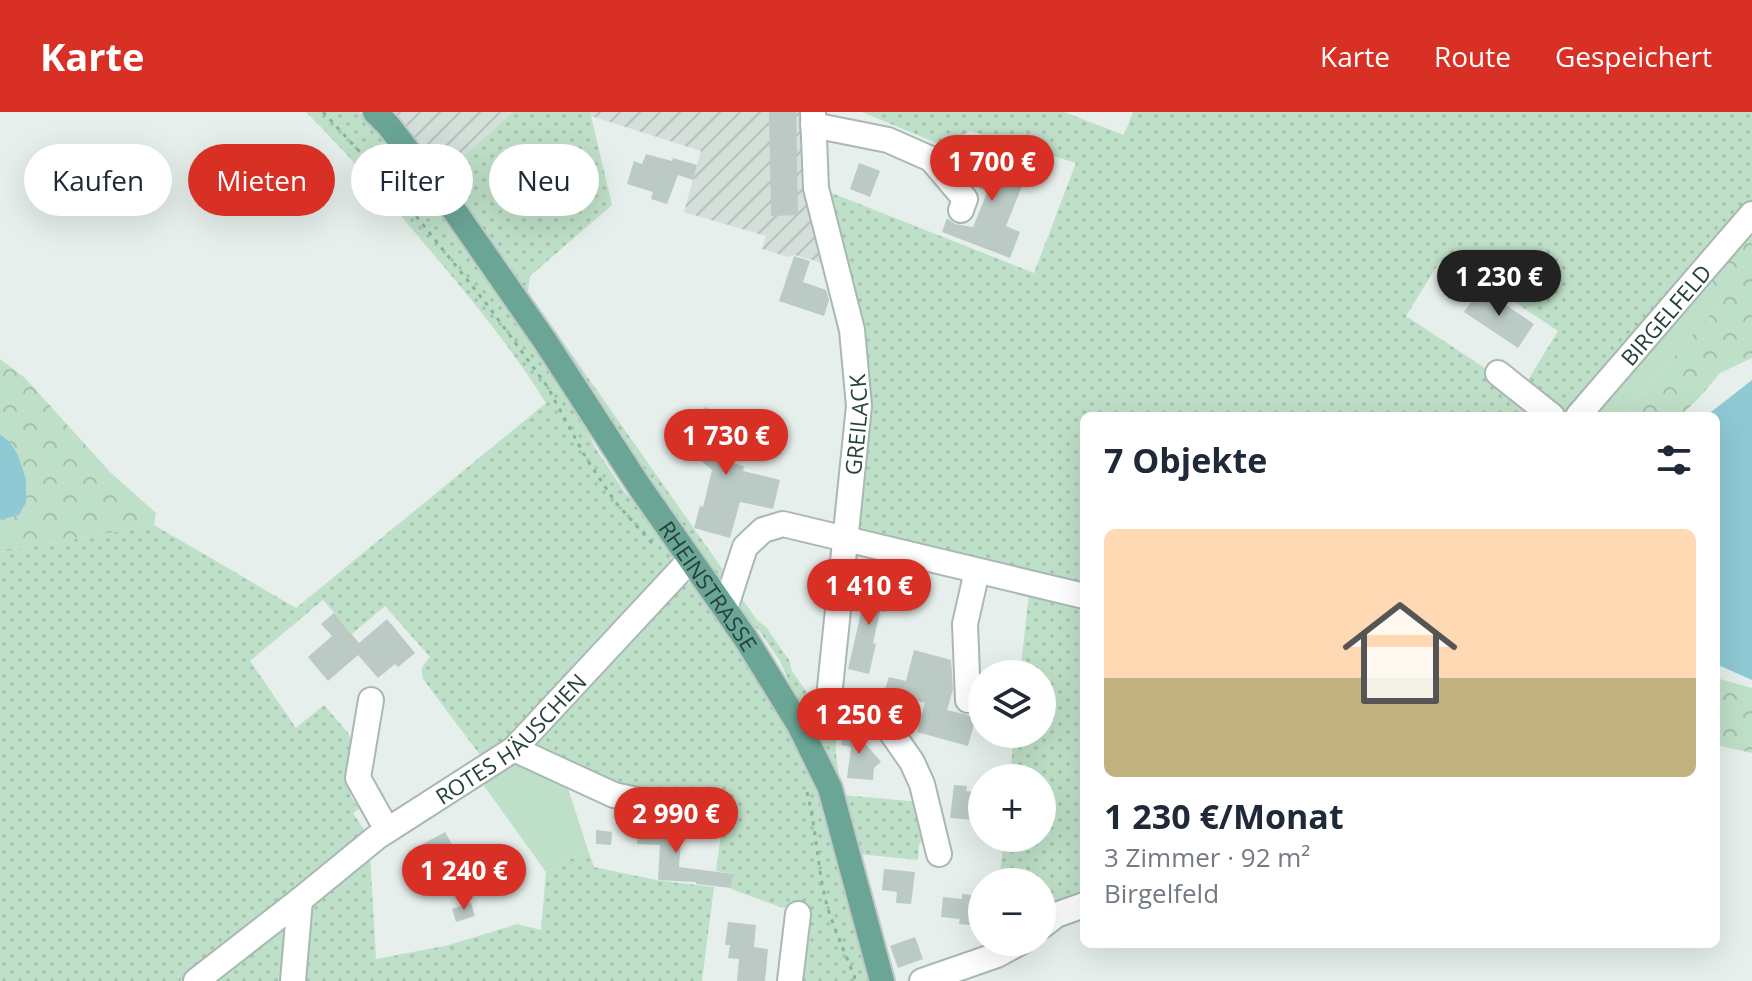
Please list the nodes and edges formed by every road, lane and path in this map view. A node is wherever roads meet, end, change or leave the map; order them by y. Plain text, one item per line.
1 (323, 112) edge
2 (375, 112) edge
3 (813, 118) edge
4 (961, 210) dead end
5 (1752, 214) edge
6 (1498, 373) dead end
7 (1547, 412) edge
8 (1581, 412) edge
9 (847, 540) junction
10 (684, 566) junction
11 (977, 571) junction
12 (1080, 595) edge
13 (725, 609) junction
14 (371, 700) dead end
15 (968, 700) dead end
16 (828, 707) junction
17 (799, 725) junction
18 (514, 749) junction
19 (807, 791) dead end
20 (705, 815) dead end
21 (387, 830) junction
22 (939, 854) dead end
23 (300, 900) junction
24 (1080, 906) edge
25 (798, 914) dead end
26 (1056, 915) edge
27 (994, 956) edge
28 (196, 981) edge
29 (293, 981) edge
30 (790, 981) edge
31 (856, 981) edge
32 (882, 981) edge
33 (922, 981) edge

1 - 10 path
2 - 10 main road, RHEINSTRASSE
3 - 4 street
3 - 9 street, GREILACK
5 - 8 street, BIRGELFELD
6 - 7 street
9 - 11 street
9 - 13 street
9 - 16 street, GREILACK
10 - 13 main road, RHEINSTRASSE
10 - 18 street, ROTES HÄUSCHEN
11 - 12 street
11 - 15 street
13 - 17 main road, RHEINSTRASSE
14 - 21 street
16 - 17 street
16 - 22 street
17 - 32 main road, RHEINSTRASSE
18 - 20 street
18 - 21 street, ROTES HÄUSCHEN
19 - 31 path
21 - 23 street, ROTES HÄUSCHEN
23 - 28 street, ROTES HÄUSCHEN
23 - 29 street
24 - 26 street
25 - 30 street
27 - 33 street

